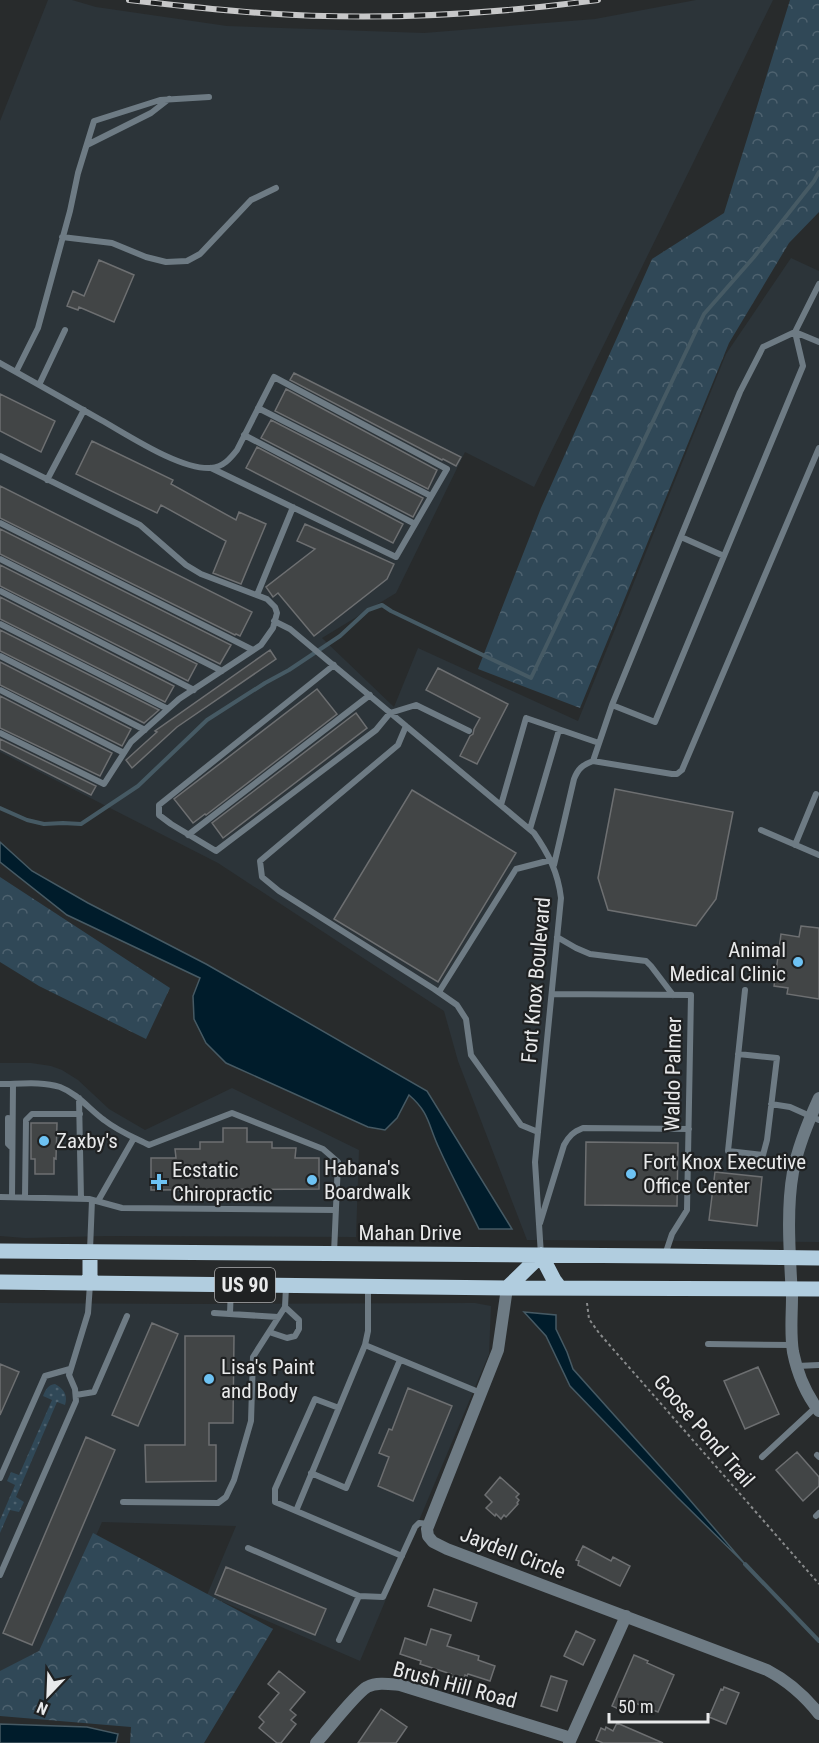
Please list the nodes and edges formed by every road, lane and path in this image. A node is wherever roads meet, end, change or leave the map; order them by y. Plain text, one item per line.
1 (209, 96) dead end
2 (170, 99) junction
3 (87, 145) junction
4 (276, 188) dead end
5 (62, 237) junction
6 (819, 284) edge
7 (65, 330) dead end
8 (795, 332) junction
9 (819, 342) edge
10 (0, 363) edge
11 (16, 372) junction
12 (39, 385) junction
13 (258, 408) junction
14 (84, 410) junction
15 (244, 435) junction
16 (819, 448) edge
17 (0, 456) edge
18 (211, 468) junction
19 (48, 480) junction
20 (431, 496) junction
21 (293, 507) junction
22 (0, 523) edge
23 (415, 524) junction
24 (681, 537) junction
25 (724, 556) junction
26 (0, 559) edge
27 (0, 591) edge
28 (257, 595) junction
29 (274, 621) junction
30 (0, 624) edge
31 (253, 650) junction
32 (0, 656) edge
33 (334, 665) junction
34 (222, 671) junction
35 (0, 690) edge
36 (194, 690) junction
37 (370, 695) junction
38 (612, 705) junction
39 (168, 709) junction
40 (390, 713) junction
41 (406, 726) junction
42 (145, 730) junction
43 (559, 730) junction
44 (469, 731) dead end
45 (0, 732) edge
46 (599, 744) junction
47 (124, 753) junction
48 (593, 761) junction
49 (816, 794) dead end
50 (501, 806) junction
51 (530, 829) junction
52 (761, 830) dead end
53 (188, 835) junction
54 (795, 845) junction
55 (819, 855) edge
56 (553, 863) junction
57 (558, 937) junction
58 (745, 990) dead end
59 (439, 992) junction
60 (552, 994) junction
61 (673, 995) junction
62 (738, 1054) junction
63 (0, 1084) edge
64 (13, 1084) junction
65 (79, 1098) junction
66 (819, 1098) edge
67 (771, 1104) junction
68 (80, 1114) junction
69 (815, 1118) edge
70 (688, 1129) junction
71 (538, 1132) junction
72 (134, 1138) junction
73 (0, 1197) edge
74 (12, 1197) junction
75 (25, 1197) junction
76 (81, 1199) junction
77 (95, 1200) junction
78 (336, 1210) junction
79 (539, 1226) junction
80 (0, 1251) edge
81 (90, 1252) junction
82 (334, 1254) junction
83 (541, 1255) junction
84 (665, 1256) junction
85 (790, 1258) junction
86 (819, 1258) edge
87 (90, 1283) junction
88 (2, 1284) edge
89 (231, 1285) junction
90 (286, 1286) junction
91 (368, 1287) junction
92 (507, 1288) junction
93 (560, 1288) junction
94 (585, 1288) junction
95 (791, 1288) junction
96 (819, 1289) edge
97 (285, 1307) junction
98 (214, 1313) dead end
99 (230, 1314) junction
100 (127, 1316) dead end
101 (278, 1317) junction
102 (269, 1332) junction
103 (708, 1344) dead end
104 (365, 1345) junction
105 (792, 1345) junction
106 (400, 1360) junction
107 (819, 1365) edge
108 (797, 1366) junction
109 (70, 1369) junction
110 (481, 1393) junction
111 (76, 1395) junction
112 (339, 1408) junction
113 (818, 1409) edge
114 (762, 1456) dead end
115 (311, 1473) junction
116 (0, 1478) edge
117 (123, 1502) dead end
118 (296, 1511) junction
119 (429, 1524) junction
120 (248, 1548) dead end
121 (402, 1556) junction
122 (0, 1575) edge
123 (819, 1584) edge
124 (359, 1596) junction
125 (626, 1616) junction
126 (339, 1640) dead end
127 (819, 1714) edge
128 (570, 1740) edge
129 (316, 1743) edge

1 - 2 lane
2 - 3 lane
2 - 3 lane
3 - 5 lane
4 - 5 lane
5 - 11 lane
6 - 8 lane
7 - 12 lane
8 - 9 lane
8 - 24 lane
8 - 25 lane
10 - 11 lane
11 - 12 lane
12 - 14 lane
13 - 15 lane
13 - 20 lane
13 - 20 lane
14 - 18 lane
14 - 19 lane
15 - 18 lane
15 - 23 lane
16 - 48 lane
17 - 19 lane
18 - 21 lane
19 - 28 lane
20 - 23 lane
21 - 23 lane
21 - 28 lane
22 - 31 lane
24 - 25 lane
24 - 38 lane
25 - 38 lane
26 - 34 lane
27 - 36 lane
28 - 29 lane
29 - 31 lane
29 - 33 lane, Fort Knox Boulevard
30 - 39 lane
31 - 34 lane
32 - 42 lane
33 - 37 lane, Fort Knox Boulevard
33 - 53 lane
34 - 36 lane
35 - 47 lane
36 - 39 lane
37 - 40 lane, Fort Knox Boulevard
37 - 53 lane
38 - 46 lane
39 - 42 lane
40 - 41 lane, Fort Knox Boulevard
40 - 44 lane
40 - 53 lane
41 - 50 lane, Fort Knox Boulevard
41 - 59 lane
42 - 47 lane
43 - 46 lane
43 - 50 lane
43 - 51 lane
45 - 47 lane
46 - 48 lane
48 - 56 lane
49 - 54 lane
50 - 51 lane, Fort Knox Boulevard
51 - 56 lane, Fort Knox Boulevard
52 - 54 lane
54 - 55 lane
56 - 57 lane, Fort Knox Boulevard
56 - 59 lane
57 - 60 lane, Fort Knox Boulevard
57 - 61 lane
58 - 62 lane
59 - 71 lane
60 - 61 lane
60 - 71 lane, Fort Knox Boulevard
61 - 70 lane, Waldo Palmer
62 - 67 lane
62 - 67 lane
63 - 64 lane
64 - 65 lane
64 - 74 lane
65 - 68 lane
65 - 72 lane
66 - 69 street
67 - 69 lane
68 - 75 lane
68 - 76 lane
69 - 85 street
70 - 79 lane
70 - 84 lane, Waldo Palmer
71 - 79 lane, Fort Knox Boulevard
72 - 77 lane
72 - 78 lane
73 - 74 lane
74 - 75 lane
75 - 76 lane
76 - 77 lane
77 - 78 lane
77 - 81 lane
78 - 82 lane
79 - 83 lane, Fort Knox Boulevard
80 - 81 main road, Mahan Drive / US 90
81 - 82 main road, Mahan Drive / US 90
81 - 87 main road
82 - 83 main road, Mahan Drive / US 90
83 - 84 main road, Mahan Drive / US 90
83 - 92 main road
83 - 93 main road
84 - 85 main road, Mahan Drive / US 90
85 - 86 main road, Mahan Drive / US 90
85 - 95 street
87 - 88 main road, US 90
87 - 89 main road, US 90
87 - 109 lane
89 - 90 main road, US 90
89 - 99 lane
90 - 91 main road, US 90
90 - 97 lane
91 - 92 main road, US 90
91 - 104 lane
92 - 93 main road, US 90
92 - 110 street
93 - 94 main road, US 90
94 - 95 main road, US 90
94 - 123 path, Goose Pond Trail
95 - 96 main road, US 90
95 - 105 street
97 - 101 lane
97 - 102 lane
98 - 99 lane
99 - 101 lane
100 - 111 lane
101 - 102 lane
102 - 117 lane
103 - 105 lane
104 - 106 lane
104 - 112 lane
105 - 108 street
106 - 110 lane
106 - 115 lane
107 - 108 lane
108 - 113 street
109 - 111 lane
109 - 116 lane
110 - 119 street
111 - 122 lane
112 - 115 lane
112 - 118 lane
113 - 114 lane
115 - 118 lane
118 - 121 lane
119 - 121 lane
119 - 125 street, Jaydell Circle
120 - 124 lane
121 - 124 lane
124 - 126 lane
125 - 127 street, Jaydell Circle
125 - 128 street
128 - 129 street, Brush Hill Road

